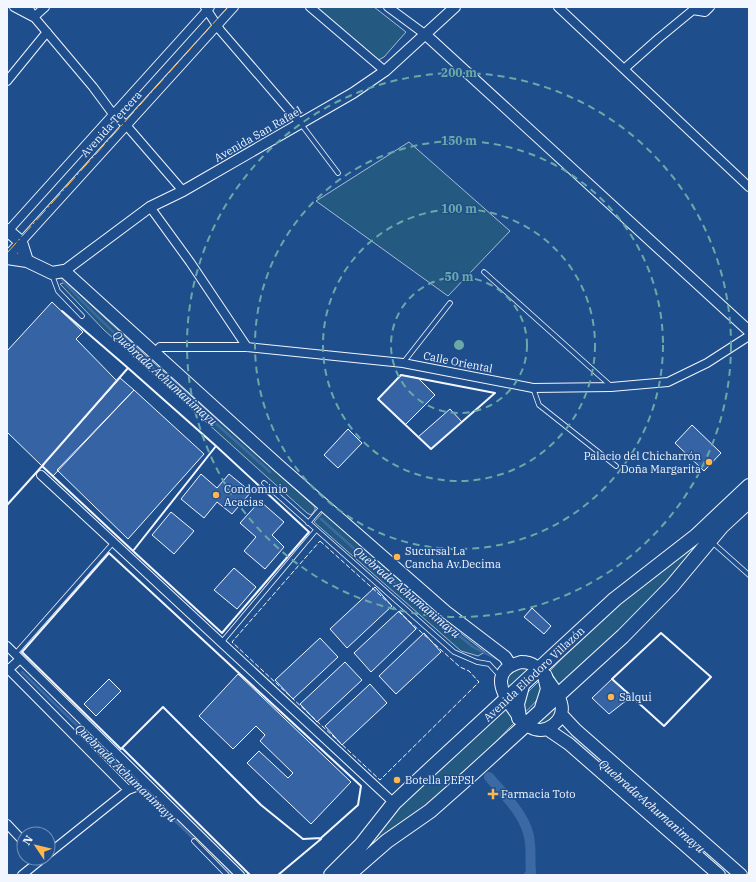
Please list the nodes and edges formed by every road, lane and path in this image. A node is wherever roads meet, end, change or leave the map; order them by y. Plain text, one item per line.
1 (14, 7) edge
2 (28, 7) edge
3 (45, 7) edge
4 (234, 7) edge
5 (310, 7) edge
6 (388, 7) edge
7 (455, 7) edge
8 (558, 7) edge
9 (710, 7) edge
10 (208, 8) edge
11 (692, 9) edge
12 (34, 17) junction
13 (218, 25) junction
14 (47, 32) junction
15 (426, 35) junction
16 (624, 69) junction
17 (385, 71) junction
18 (7, 81) edge
19 (113, 114) junction
20 (301, 124) junction
21 (126, 125) junction
22 (338, 173) dead end
23 (749, 187) edge
24 (182, 191) junction
25 (150, 207) junction
26 (7, 231) edge
27 (21, 242) junction
28 (7, 258) edge
29 (27, 261) junction
30 (64, 271) junction
31 (484, 272) dead end
32 (52, 273) junction
33 (450, 303) dead end
34 (82, 316) dead end
35 (749, 331) edge
36 (749, 336) edge
37 (247, 348) junction
38 (154, 354) junction
39 (403, 363) junction
40 (611, 387) junction
41 (533, 388) junction
42 (616, 466) dead end
43 (41, 475) dead end
44 (264, 483) dead end
45 (749, 486) edge
46 (749, 501) edge
47 (324, 505) junction
48 (308, 523) junction
49 (316, 530) junction
50 (710, 540) junction
51 (113, 543) junction
52 (749, 575) edge
53 (221, 643) junction
54 (7, 646) edge
55 (18, 656) junction
56 (511, 666) junction
57 (8, 670) edge
58 (542, 673) junction
59 (502, 678) junction
60 (522, 686) junction
61 (558, 694) junction
62 (506, 700) junction
63 (542, 709) junction
64 (561, 714) junction
65 (522, 721) junction
66 (547, 729) junction
67 (144, 784) junction
68 (131, 789) junction
69 (394, 803) junction
70 (7, 824) edge
71 (16, 834) edge
72 (194, 841) dead end
73 (56, 847) edge
74 (32, 866) edge
75 (22, 875) edge
76 (227, 875) edge
77 (240, 875) edge
78 (330, 875) edge
79 (348, 875) edge
80 (719, 875) edge
81 (740, 875) edge

1 - 12 street
2 - 12 street
3 - 12 street
4 - 13 street, Avenida Tercera
5 - 17 street
6 - 15 street
7 - 15 street, Avenida San Rafael
8 - 16 street
9 - 11 street
10 - 13 street
10 - 19 street, Avenida Tercera
11 - 16 street
12 - 14 street
13 - 20 street
13 - 21 street, Avenida Tercera
14 - 18 street
14 - 19 street
15 - 17 street, Avenida San Rafael
15 - 35 street
16 - 23 street
17 - 20 street, Avenida San Rafael
19 - 21 street
19 - 26 street, Avenida Tercera
20 - 22 lane
20 - 24 street, Avenida San Rafael
21 - 24 street
21 - 27 street, Avenida Tercera
24 - 25 street, Avenida San Rafael
25 - 30 street, Avenida San Rafael
25 - 37 street
26 - 27 main road
27 - 28 street, Avenida Tercera
27 - 29 main road
28 - 29 main road
29 - 32 main road
30 - 32 main road
30 - 38 main road
31 - 40 lane
32 - 34 lane
33 - 39 lane
36 - 40 street, Calle Oriental
37 - 38 street, Calle Oriental
37 - 39 street, Calle Oriental
38 - 47 main road
39 - 41 street, Calle Oriental
40 - 41 street, Calle Oriental
41 - 42 lane
43 - 51 street
44 - 48 lane
45 - 58 highway, Avenida Eliodoro Villazón
46 - 50 highway
47 - 48 lane
47 - 56 main road
48 - 49 lane
49 - 53 lane
49 - 59 lane
50 - 52 lane
50 - 61 highway
51 - 53 street
51 - 55 lane
53 - 69 street
54 - 55 street
55 - 57 street
55 - 67 street
56 - 58 main road
56 - 59 main road
57 - 68 street
58 - 60 highway, Avenida Eliodoro Villazón
58 - 61 main road
58 - 63 highway
59 - 62 main road
60 - 62 highway, Avenida Eliodoro Villazón
60 - 65 highway
61 - 63 highway
61 - 64 main road
62 - 65 main road
62 - 69 highway, Avenida Eliodoro Villazón
63 - 65 highway
64 - 66 main road
64 - 81 main road
65 - 66 main road
65 - 79 highway
66 - 80 main road
67 - 68 street
67 - 77 street
68 - 73 street
69 - 78 highway, Avenida Eliodoro Villazón
70 - 71 street
72 - 76 lane
74 - 75 street

